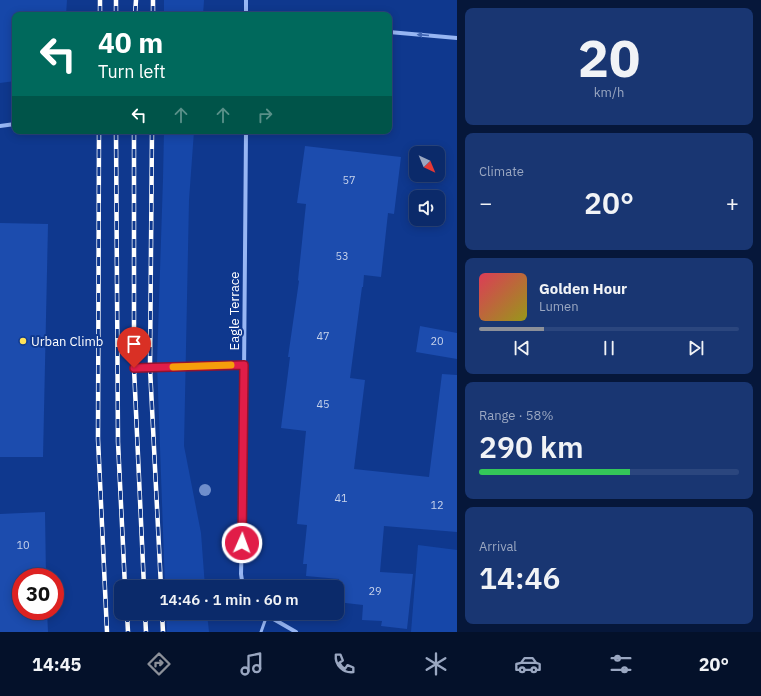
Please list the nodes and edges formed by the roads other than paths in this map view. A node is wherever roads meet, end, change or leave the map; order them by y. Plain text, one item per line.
1 (246, 0) edge
2 (246, 12) edge
3 (392, 32) edge
4 (457, 38) edge
5 (12, 124) edge
6 (0, 126) edge
7 (246, 134) edge
8 (244, 365) junction
9 (134, 368) dead end
10 (242, 580) edge
11 (264, 620) edge
12 (275, 620) edge
13 (261, 632) edge
14 (296, 632) edge

1 - 2 street
4 -> 3 street
5 - 6 street
7 - 8 street, Eagle Terrace
8 - 9 lane
8 - 10 street, Eagle Terrace
11 - 13 lane
12 - 14 street

